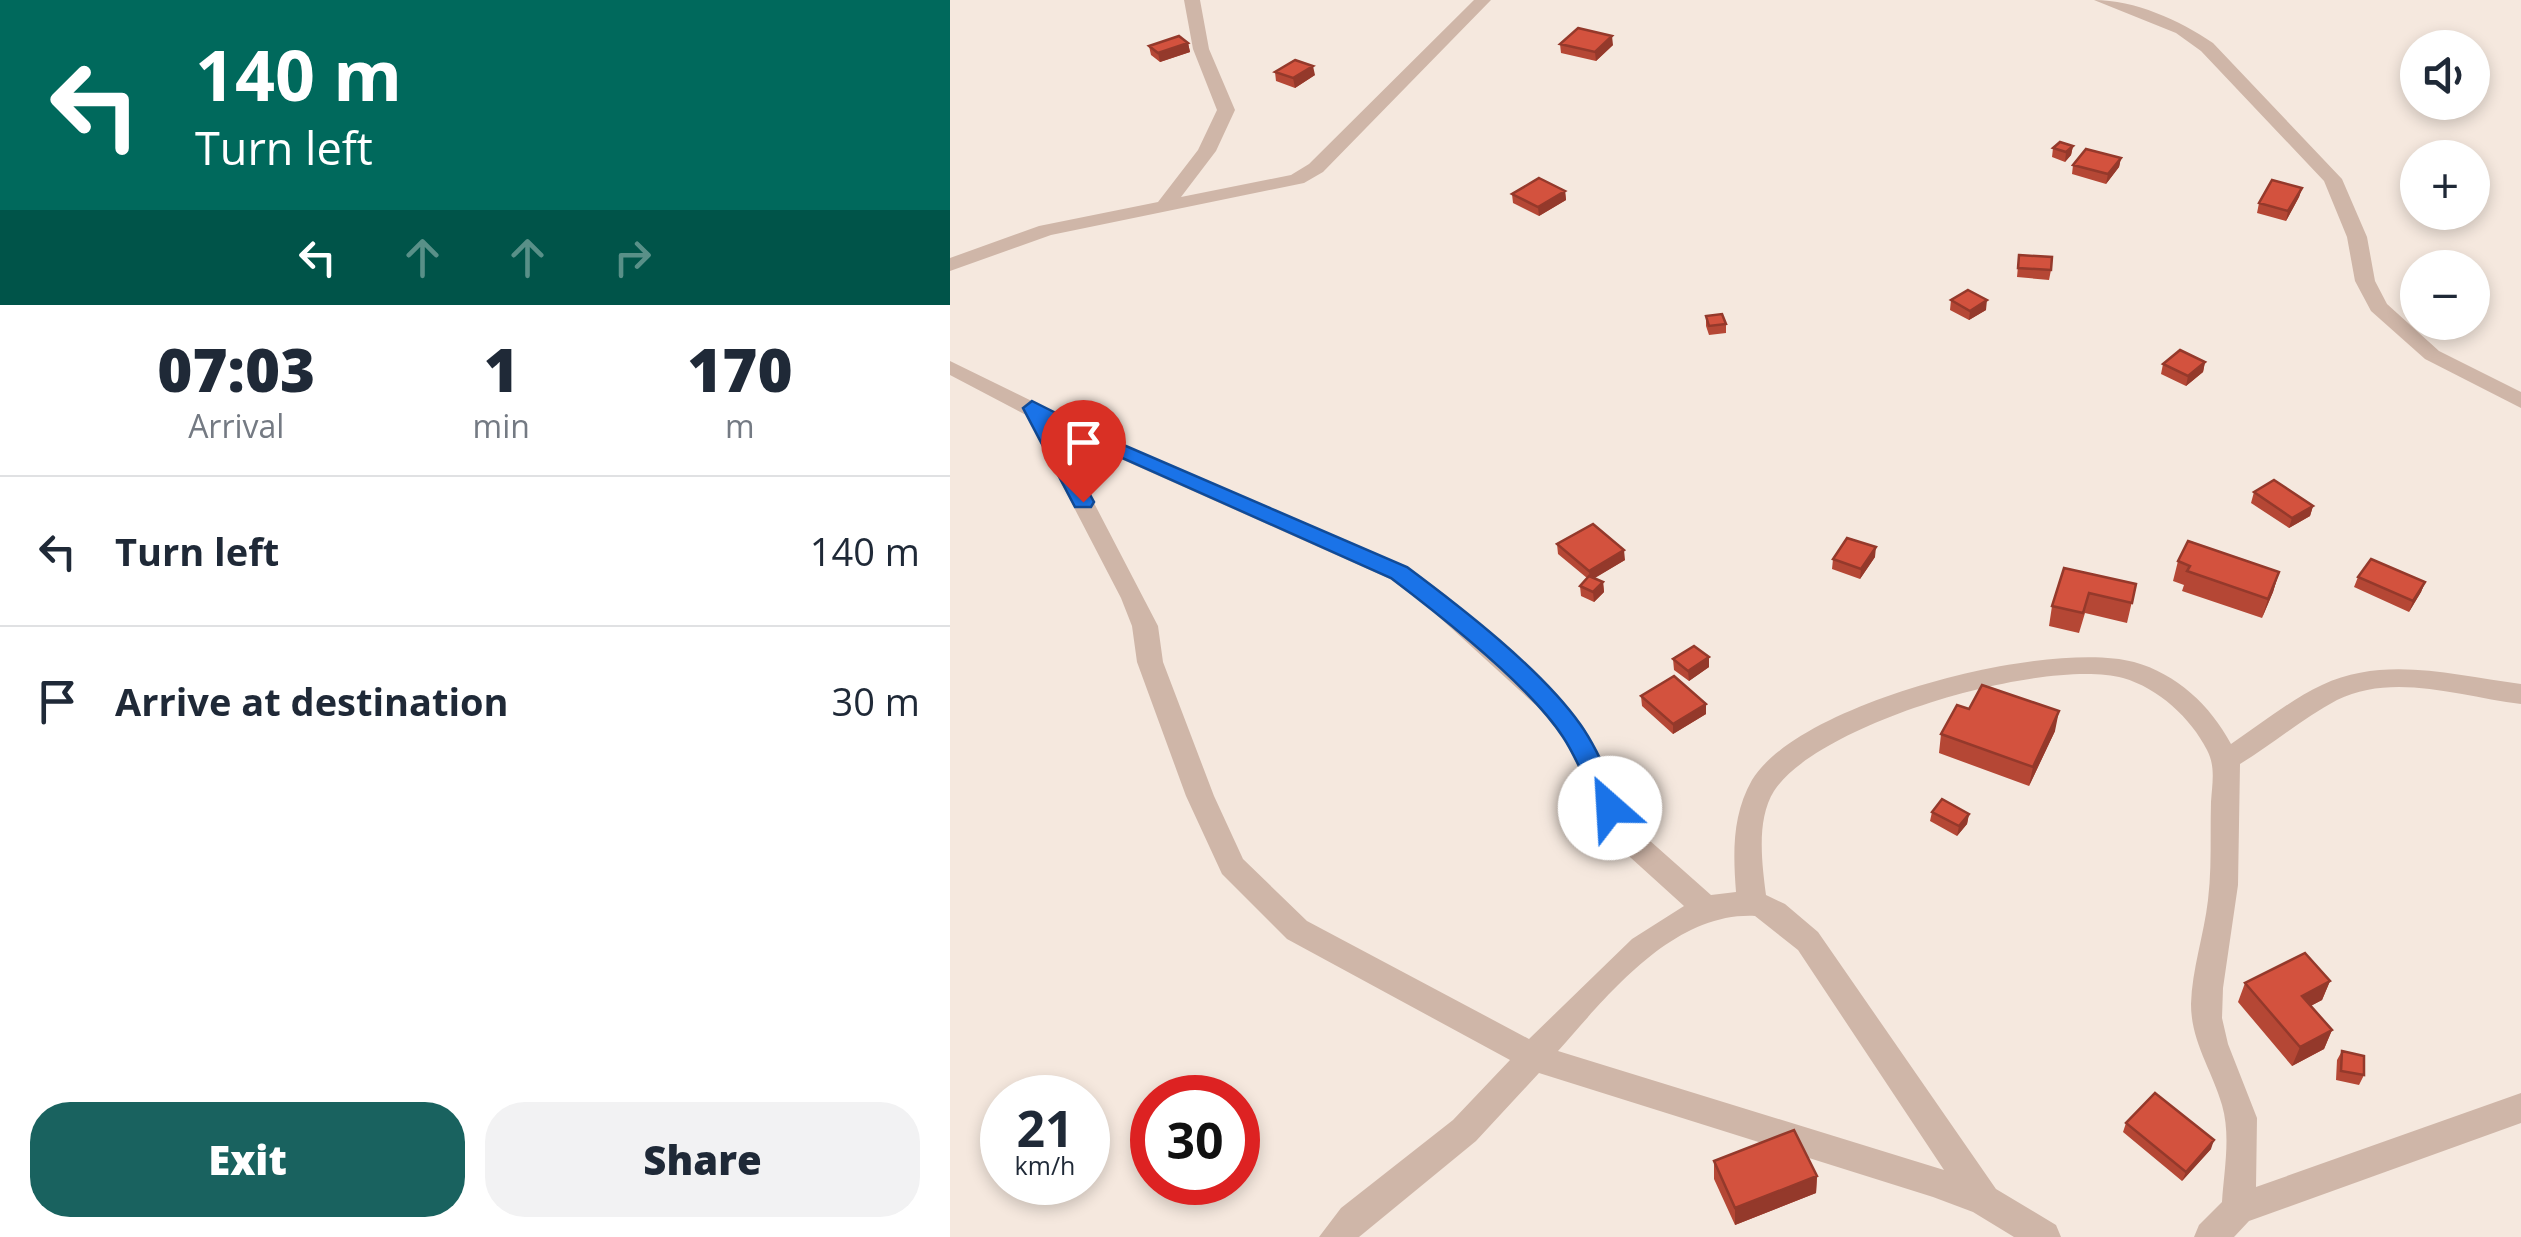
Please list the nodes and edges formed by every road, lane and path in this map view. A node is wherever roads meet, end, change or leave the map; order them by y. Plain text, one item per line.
1 (1192, 0) edge
2 (1483, 0) edge
3 (2102, 0) edge
4 (1165, 205) junction
5 (950, 266) edge
6 (950, 367) edge
7 (2521, 402) edge
8 (1032, 408) junction
9 (2521, 694) edge
10 (2226, 759) junction
11 (1752, 902) junction
12 (1704, 907) junction
13 (1533, 1057) junction
14 (2521, 1108) edge
15 (1984, 1200) junction
16 (2238, 1209) junction
17 (1336, 1237) edge
18 (2044, 1237) edge
19 (2211, 1237) edge

1 - 4 street
2 - 4 street
3 - 7 street
4 - 5 street
6 - 8 street
8 - 12 street
8 - 13 street
9 - 10 street
10 - 11 street
10 - 16 street
11 - 12 street
11 - 15 street
12 - 13 street
13 - 15 street
13 - 17 street
14 - 16 street
15 - 18 street
16 - 19 street

